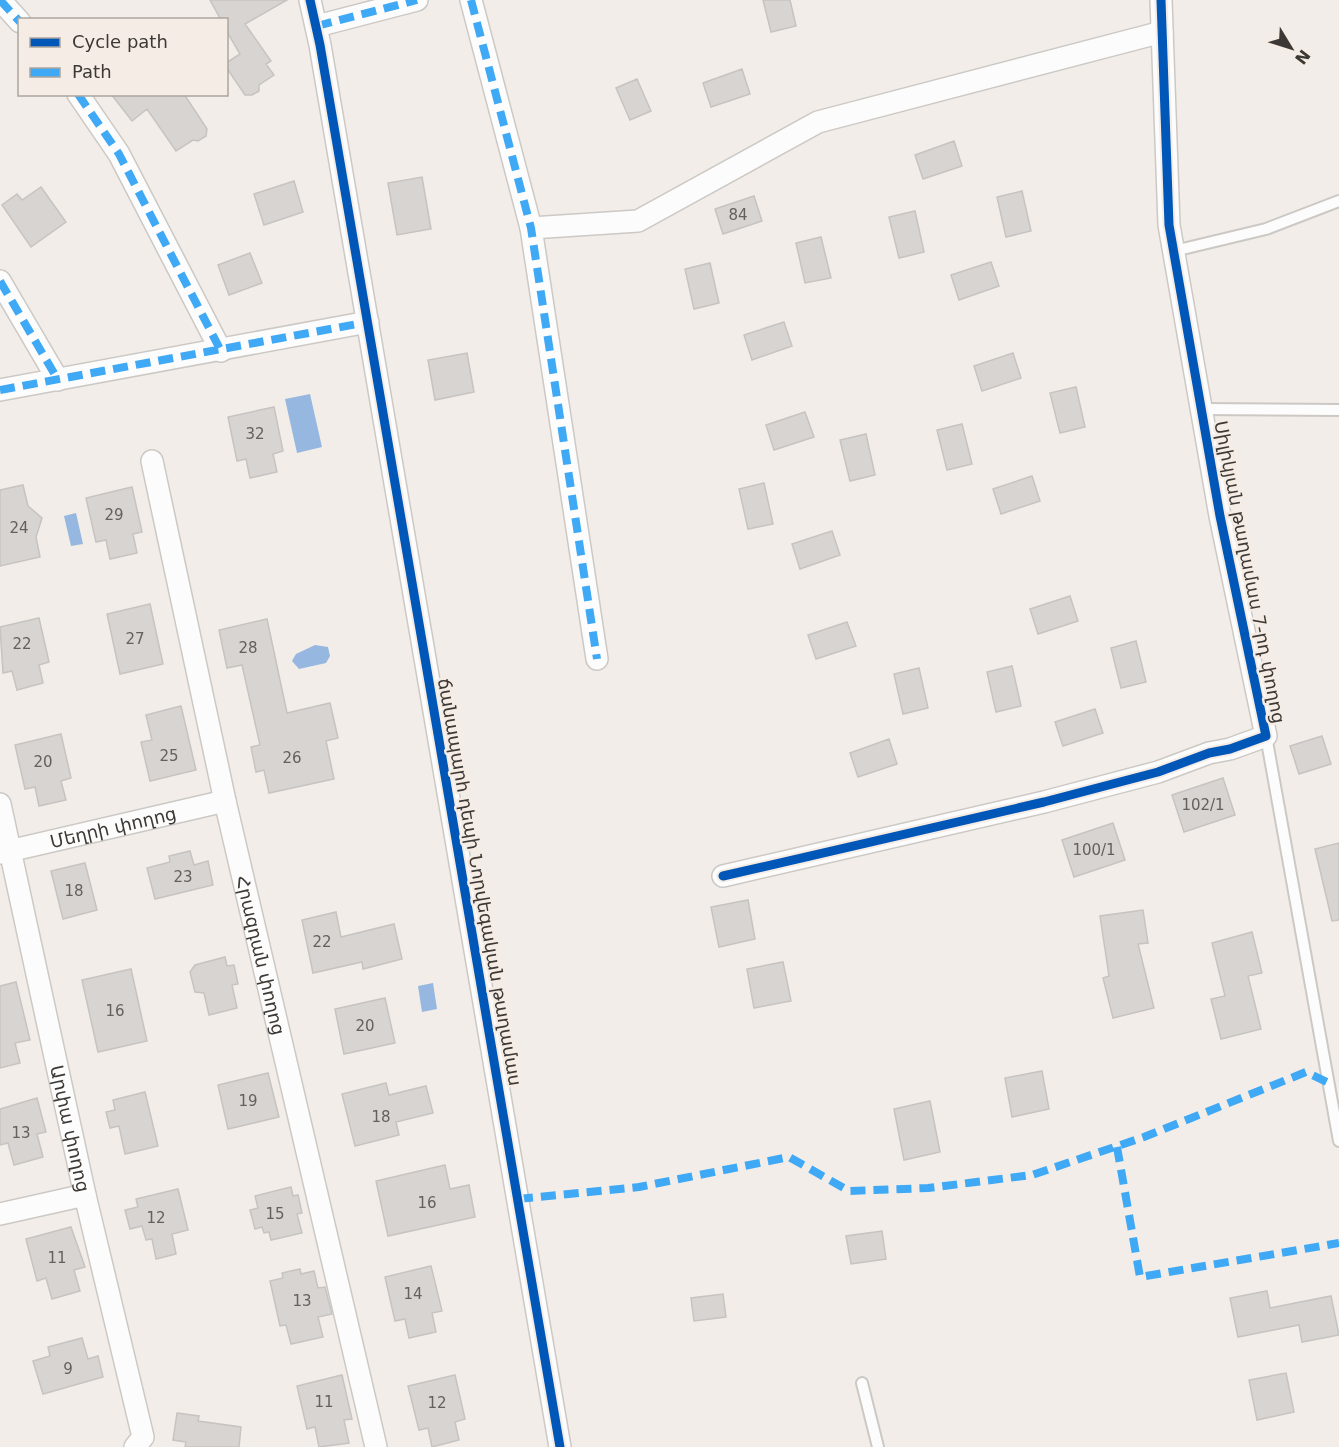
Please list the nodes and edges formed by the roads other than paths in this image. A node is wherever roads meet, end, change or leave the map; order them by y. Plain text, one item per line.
1 (0, 0) edge
2 (310, 0) edge
3 (417, 0) edge
4 (471, 0) edge
5 (1161, 0) edge
6 (18, 20) edge
7 (317, 26) junction
8 (1162, 32) junction
9 (79, 96) edge
10 (1339, 201) edge
11 (531, 228) junction
12 (1174, 251) junction
13 (0, 281) edge
14 (368, 322) junction
15 (221, 351) junction
16 (58, 380) junction
17 (0, 390) edge
18 (1202, 409) junction
19 (1339, 410) edge
20 (152, 461) dead end
21 (597, 659) dead end
22 (1266, 736) junction
23 (225, 801) junction
24 (0, 804) edge
25 (5, 852) edge
26 (723, 876) dead end
27 (1339, 1141) edge
28 (85, 1195) junction
29 (0, 1214) edge
30 (862, 1383) dead end
31 (135, 1447) edge
32 (376, 1447) edge
33 (561, 1447) edge
34 (878, 1447) edge

1 - 6 street
2 - 7 street, ճանապարհ դեպի Նորվեգական թաղամաս
3 - 7 street
4 - 11 street
5 - 8 street, Սիլիկյան թաղամաս 7-րդ փողոց
7 - 14 street, ճանապարհ դեպի Նորվեգական թաղամաս
8 - 11 street
8 - 12 street, Սիլիկյան թաղամաս 7-րդ փողոց
9 - 15 street
10 - 12 lane
11 - 21 street
12 - 18 street, Սիլիկյան թաղամաս 7-րդ փողոց
13 - 16 street
14 - 15 street
14 - 33 street, ճանապարհ դեպի Նորվեգական թաղամաս
15 - 16 street
16 - 17 street
18 - 19 lane
18 - 22 street, Սիլիկյան թաղամաս 7-րդ փողոց
20 - 23 street, Հրազդան փողոց
22 - 26 street, Սիլիկյան թաղամաս 7-րդ փողոց
22 - 27 lane
23 - 25 street, Մեղրի փողոց
23 - 32 street, Հրազդան փողոց
24 - 25 street, Արփա փողոց
25 - 28 street, Արփա փողոց
28 - 29 street
28 - 31 street, Արփա փողոց
30 - 34 lane

